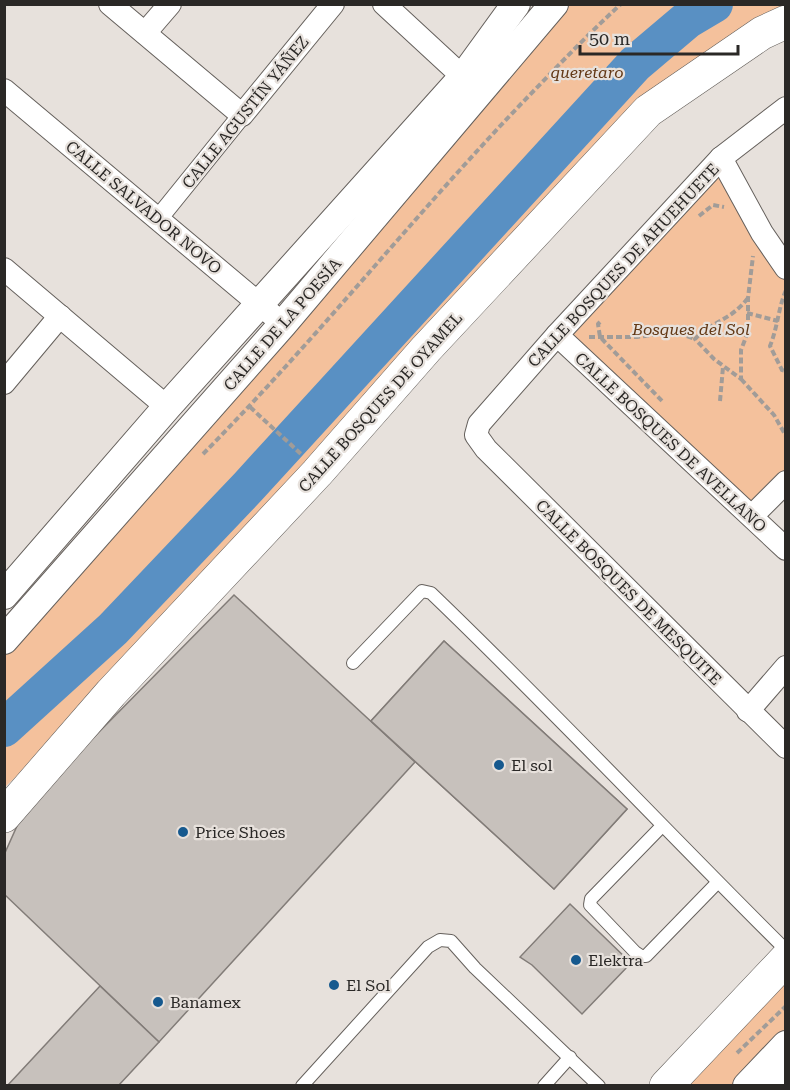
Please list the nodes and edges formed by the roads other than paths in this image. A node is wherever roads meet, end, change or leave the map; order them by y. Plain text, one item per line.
1 (110, 4) edge
2 (170, 4) edge
3 (333, 4) edge
4 (384, 4) edge
5 (516, 4) edge
6 (554, 4) edge
7 (786, 22) edge
8 (145, 33) junction
9 (463, 77) junction
10 (4, 90) edge
11 (786, 108) edge
12 (242, 116) junction
13 (721, 158) junction
14 (158, 219) junction
15 (786, 268) edge
16 (4, 269) edge
17 (260, 304) junction
18 (60, 316) junction
19 (283, 324) junction
20 (557, 335) junction
21 (4, 383) edge
22 (167, 406) junction
23 (476, 435) joint
24 (786, 482) edge
25 (752, 516) junction
26 (786, 549) edge
27 (4, 595) edge
28 (4, 640) edge
29 (353, 663) dead end
30 (786, 667) edge
31 (748, 711) junction
32 (786, 747) edge
33 (4, 816) edge
34 (662, 826) junction
35 (717, 883) junction
36 (786, 950) edge
37 (786, 959) edge
38 (786, 1045) edge
39 (570, 1058) junction
40 (786, 1061) edge
41 (302, 1086) edge
42 (544, 1086) edge
43 (599, 1086) edge
44 (666, 1086) edge
45 (747, 1086) edge
46 (780, 1086) edge

1 - 8 street
2 - 8 street
3 - 12 street, CALLE AGUSTÍN YÁÑEZ
4 - 9 street
5 - 9 street, CALLE DE LA POESÍA
6 - 19 street, CALLE DE LA POESÍA
7 - 33 main road, CALLE BOSQUES DE OYAMEL
8 - 12 street
9 - 17 street, CALLE DE LA POESÍA
10 - 14 street, CALLE SALVADOR NOVO
11 - 13 street, CALLE BOSQUES DE AHUEHUETE
12 - 14 street, CALLE AGUSTÍN YÁÑEZ
13 - 15 street
13 - 20 street, CALLE BOSQUES DE AHUEHUETE
14 - 17 street, CALLE SALVADOR NOVO
16 - 18 street
17 - 19 street, CALLE SALVADOR NOVO
17 - 22 street, CALLE DE LA POESÍA
18 - 21 street
18 - 22 street
19 - 28 street, CALLE DE LA POESÍA
20 - 23 street, CALLE BOSQUES DE AHUEHUETE
20 - 25 street, CALLE BOSQUES DE AVELLANO
22 - 27 street, CALLE DE LA POESÍA
23 - 31 street, CALLE BOSQUES DE MESQUITE
24 - 25 street
25 - 26 street, CALLE BOSQUES DE AVELLANO
29 - 34 lane
30 - 31 street
31 - 32 street, CALLE BOSQUES DE MESQUITE
34 - 35 lane
34 - 35 lane
35 - 36 lane
37 - 44 main road
38 - 45 street
39 - 41 lane
39 - 42 lane
39 - 43 lane
40 - 46 main road

